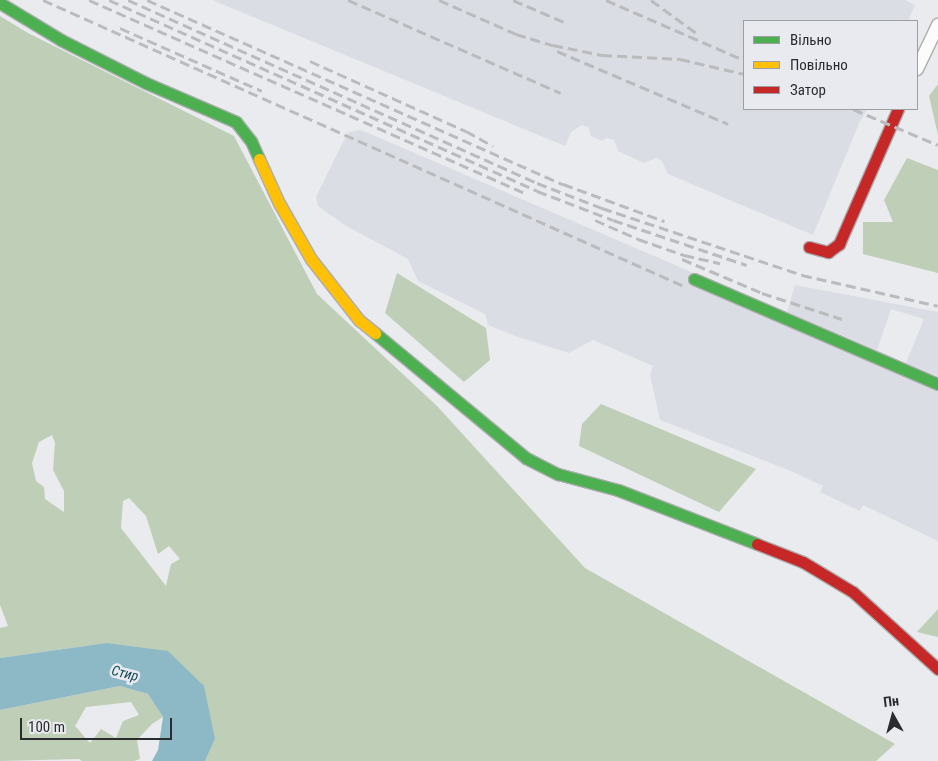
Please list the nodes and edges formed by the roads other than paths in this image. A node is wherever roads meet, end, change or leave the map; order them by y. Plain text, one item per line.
1 (0, 3) edge
2 (938, 25) edge
3 (918, 67) edge
4 (898, 110) edge
5 (809, 247) dead end
6 (694, 279) dead end
7 (938, 384) edge
8 (938, 669) edge

1 - 8 street
2 - 3 street
4 - 5 street
6 - 7 street

